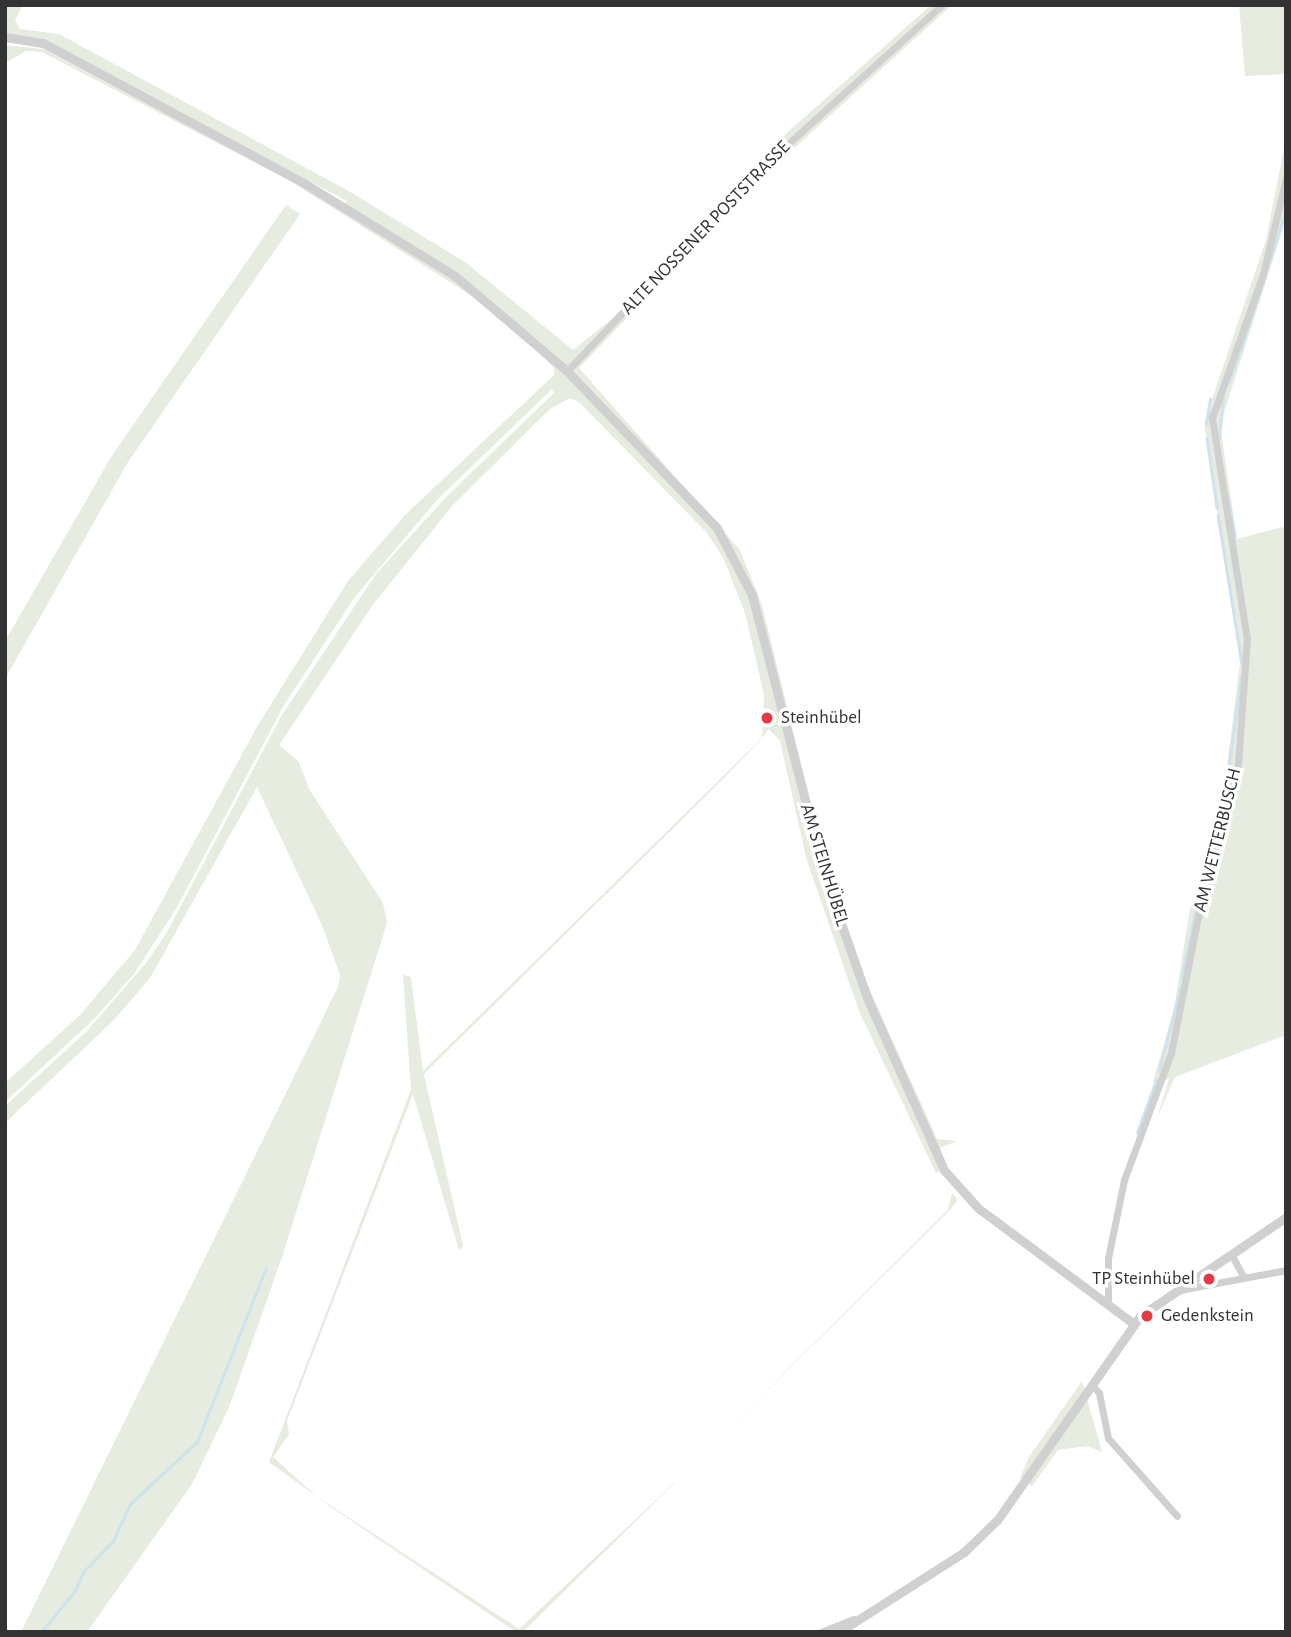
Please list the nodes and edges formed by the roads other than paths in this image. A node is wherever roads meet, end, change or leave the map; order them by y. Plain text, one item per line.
1 (942, 5) edge
2 (5, 37) edge
3 (1286, 178) edge
4 (567, 371) junction
5 (1286, 1217) edge
6 (1231, 1256) junction
7 (1286, 1270) edge
8 (1244, 1278) junction
9 (1180, 1290) junction
10 (1108, 1302) junction
11 (1133, 1323) junction
12 (1092, 1385) junction
13 (1177, 1516) dead end
14 (853, 1619) junction
15 (821, 1632) edge
16 (839, 1632) edge

1 - 4 street, ALTE NOSSENER POSTSTRASSE
2 - 4 street, AM STEINHÜBEL
3 - 10 street, AM WETTERBUSCH
4 - 10 street, AM STEINHÜBEL
5 - 6 street
6 - 8 street
6 - 9 street
7 - 8 street
8 - 9 street
9 - 11 street
10 - 11 street, AM STEINHÜBEL
11 - 12 street
12 - 13 street
12 - 14 street
14 - 15 street
14 - 16 street

